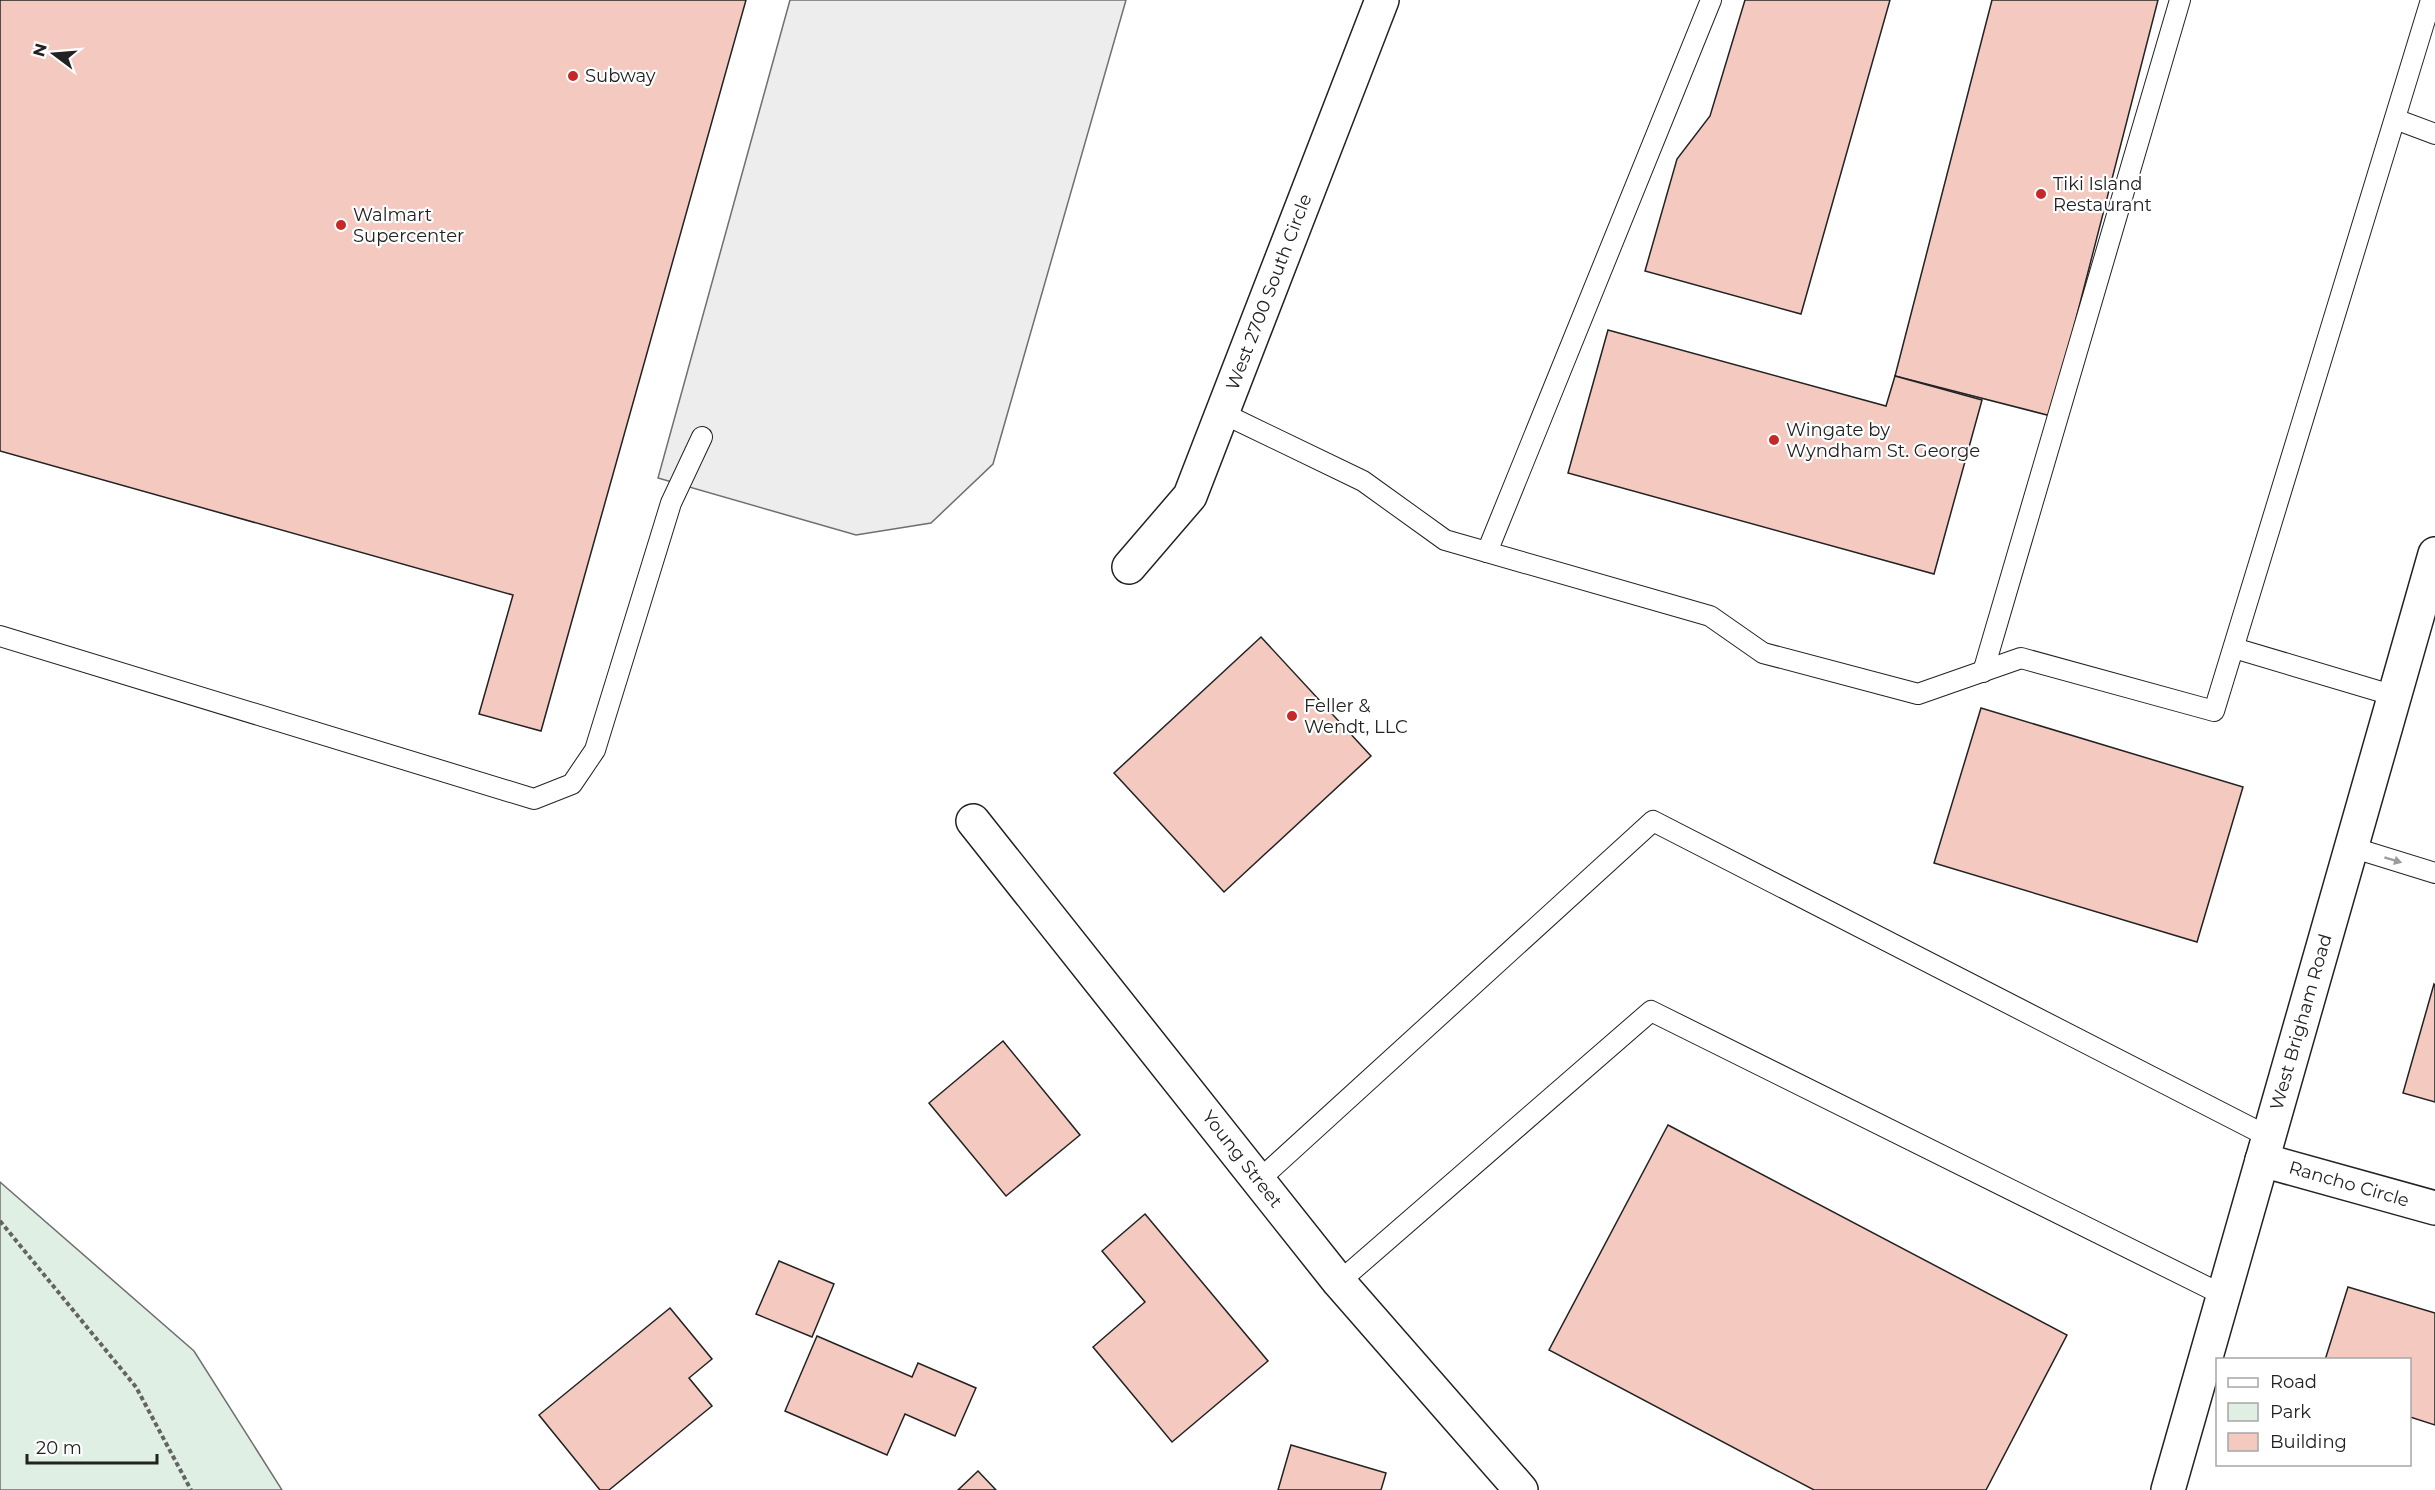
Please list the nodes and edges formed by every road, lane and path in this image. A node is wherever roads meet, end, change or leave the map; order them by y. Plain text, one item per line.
1 (1382, 0) edge
2 (1711, 0) edge
3 (2180, 0) edge
4 (2431, 0) edge
5 (2429, 26) edge
6 (2396, 119) junction
7 (2435, 134) edge
8 (1222, 413) junction
9 (702, 437) dead end
10 (1487, 552) junction
11 (2435, 554) edge
12 (1129, 567) dead end
13 (0, 636) edge
14 (2234, 648) junction
15 (1983, 672) junction
16 (2395, 696) junction
17 (973, 821) dead end
18 (2351, 847) junction
19 (2435, 873) edge
20 (2265, 1148) junction
21 (1259, 1180) junction
22 (2435, 1208) edge
23 (0, 1221) edge
24 (1339, 1282) junction
25 (2223, 1295) junction
26 (191, 1490) edge
27 (1521, 1490) edge
28 (2168, 1490) edge

1 - 8 street, West 2700 South Circle
2 - 10 lane
3 - 15 lane
4 - 5 lane
5 - 6 lane
6 - 7 lane
6 - 14 lane
8 - 10 lane
8 - 12 street, West 2700 South Circle
9 - 13 lane
10 - 15 lane
11 - 16 street, West Brigham Road
14 - 15 lane
14 - 16 lane
16 - 18 street, West Brigham Road
17 - 21 street, Young Street
18 -> 19 lane
18 - 20 street, West Brigham Road
20 - 21 lane
20 - 22 street, Rancho Circle
20 - 25 street, West Brigham Road
21 - 24 street, Young Street
23 - 26 path
24 - 25 lane
24 - 27 street, Young Street
25 - 28 street, West Brigham Road

